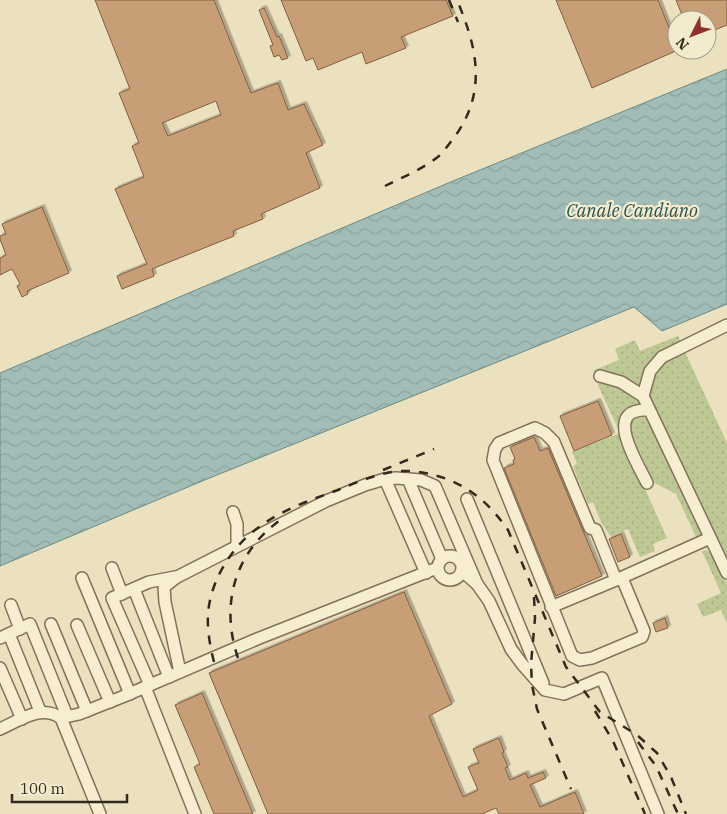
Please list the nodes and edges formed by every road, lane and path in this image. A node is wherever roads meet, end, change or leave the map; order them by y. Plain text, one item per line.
1 (727, 325) edge
2 (600, 376) dead end
3 (643, 396) junction
4 (649, 410) junction
5 (385, 479) junction
6 (408, 479) junction
7 (647, 483) dead end
8 (466, 499) dead end
9 (233, 512) dead end
10 (710, 538) junction
11 (237, 546) junction
12 (440, 564) junction
13 (112, 568) dead end
14 (462, 571) junction
15 (426, 573) junction
16 (727, 573) edge
17 (177, 577) junction
18 (82, 578) dead end
19 (619, 579) junction
20 (477, 584) junction
21 (134, 589) junction
22 (122, 594) junction
23 (11, 606) dead end
24 (551, 607) junction
25 (51, 624) dead end
26 (77, 625) dead end
27 (20, 629) junction
28 (4, 636) edge
29 (0, 668) edge
30 (180, 672) junction
31 (169, 677) junction
32 (147, 686) junction
33 (545, 690) junction
34 (130, 694) junction
35 (110, 702) junction
36 (40, 711) junction
37 (86, 711) junction
38 (64, 717) junction
39 (22, 719) junction
40 (0, 729) edge
41 (100, 814) edge
42 (195, 814) edge
43 (658, 814) edge

1 - 3 street
2 - 3 street
3 - 4 street
4 - 7 street
4 - 10 street
5 - 6 street
5 - 11 street
5 - 15 street
6 - 12 street
6 - 20 street
8 - 33 street
9 - 11 street
10 - 16 street
10 - 19 street
11 - 17 street
12 - 14 street
12 - 14 street
12 - 15 street
13 - 22 street
14 - 20 street
15 - 30 street
17 - 21 street
17 - 30 street
18 - 34 street
19 - 24 street
19 - 24 street
19 - 24 street
20 - 33 street
21 - 22 street
21 - 31 street
22 - 32 street
23 - 27 street
25 - 37 street
26 - 35 street
27 - 28 street
27 - 38 street
28 - 36 street
29 - 39 street
30 - 31 street
31 - 32 street
32 - 34 street
32 - 42 street
33 - 43 street
34 - 35 street
35 - 37 street
36 - 38 street
36 - 39 street
37 - 38 street
38 - 41 street
39 - 40 street

